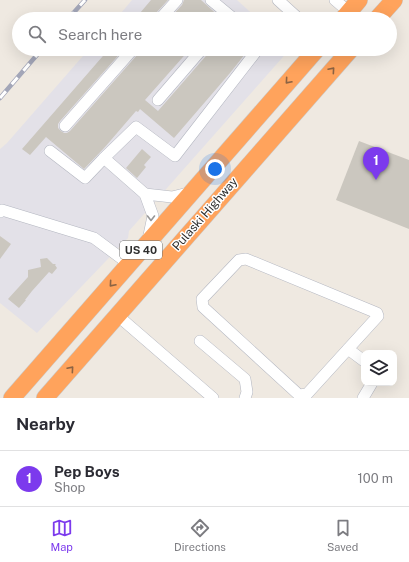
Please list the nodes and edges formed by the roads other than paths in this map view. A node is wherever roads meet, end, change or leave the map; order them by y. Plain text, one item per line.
1 (177, 0) edge
2 (211, 0) edge
3 (278, 0) edge
4 (335, 0) edge
5 (394, 0) edge
6 (350, 10) edge
7 (166, 12) edge
8 (224, 12) edge
9 (291, 12) edge
10 (383, 12) edge
11 (127, 56) edge
12 (196, 56) edge
13 (253, 56) edge
14 (310, 56) edge
15 (345, 56) edge
16 (158, 100) dead end
17 (65, 126) dead end
18 (50, 151) dead end
19 (104, 158) junction
20 (192, 192) junction
21 (145, 194) junction
22 (0, 212) edge
23 (148, 242) junction
24 (129, 264) junction
25 (117, 316) junction
26 (200, 341) dead end
27 (348, 349) junction
28 (361, 359) edge
29 (370, 386) edge
30 (12, 398) edge
31 (45, 398) edge
32 (213, 398) edge
33 (245, 398) edge
34 (363, 398) edge

1 - 7 lane
2 - 8 lane
3 - 9 lane
4 - 6 lane
5 - 10 highway
11 - 17 lane
12 - 16 lane
13 - 19 lane
14 -> 20 highway, Pulaski Highway / US 40
25 -> 15 highway, Pulaski Highway / US 40
18 - 19 lane
19 - 21 lane
20 - 21 lane
20 - 23 highway, Pulaski Highway / US 40
21 -> 23 lane
22 - 24 lane
23 - 24 highway, Pulaski Highway / US 40
24 -> 30 highway, Pulaski Highway / US 40
31 -> 25 highway, Pulaski Highway / US 40
25 - 32 lane
26 - 33 lane
27 - 27 lane
27 - 28 lane
29 - 34 lane

